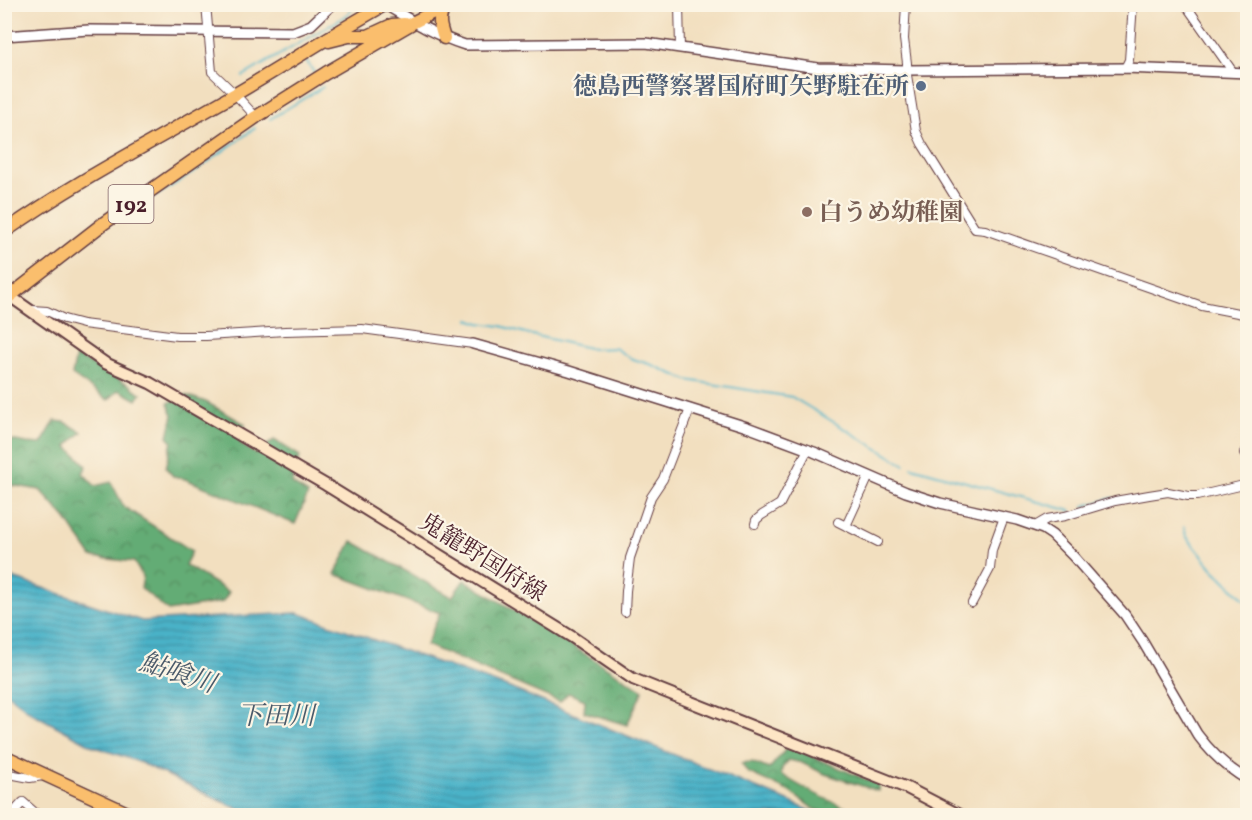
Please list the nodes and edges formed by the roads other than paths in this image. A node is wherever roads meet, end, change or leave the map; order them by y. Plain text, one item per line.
1 (206, 4) edge
2 (333, 4) edge
3 (362, 4) edge
4 (679, 4) edge
5 (906, 4) edge
6 (1133, 4) edge
7 (1185, 4) edge
8 (386, 5) edge
9 (447, 6) edge
10 (359, 19) junction
11 (414, 22) junction
12 (209, 30) junction
13 (4, 36) edge
14 (444, 38) junction
15 (319, 43) junction
16 (680, 48) junction
17 (1125, 68) junction
18 (907, 70) junction
19 (1233, 72) junction
20 (1248, 73) edge
21 (235, 94) junction
22 (256, 117) junction
23 (4, 232) edge
24 (7, 294) edge
25 (31, 310) junction
26 (1248, 315) edge
27 (473, 344) joint
28 (690, 409) junction
29 (808, 449) junction
30 (869, 476) junction
31 (1248, 484) edge
32 (1004, 517) junction
33 (755, 524) dead end
34 (1035, 526) junction
35 (878, 542) dead end
36 (972, 603) dead end
37 (625, 612) dead end
38 (4, 756) edge
39 (4, 772) edge
40 (47, 775) junction
41 (1248, 780) edge
42 (4, 808) edge
43 (11, 814) edge
44 (39, 816) edge
45 (134, 816) edge
46 (962, 816) edge

1 - 12 street
2 - 12 street
3 - 10 main road
4 - 16 street
5 - 18 street
6 - 17 street
7 - 19 street
8 - 10 main road, 192
8 - 11 street
9 - 11 main road, 192
9 - 14 main road
10 - 15 main road, 192
11 - 14 street
11 - 15 main road
11 - 22 main road, 192
12 - 13 street
12 - 21 street
14 - 16 street
15 - 21 main road, 192
16 - 18 street
17 - 18 street
17 - 19 street
18 - 26 street
19 - 20 street
21 - 22 street
21 - 23 main road, 192
22 - 24 main road, 192
24 - 25 main road, 鬼籠野国府線
25 - 27 street
25 - 46 main road, 鬼籠野国府線
27 - 28 street
28 - 29 street
28 - 37 street
29 - 30 street
29 - 33 street
30 - 32 street
30 - 35 street
31 - 34 street
32 - 34 street
32 - 36 street
34 - 41 street
38 - 40 main road
39 - 40 street
40 - 45 main road
42 - 43 street
43 - 44 street

